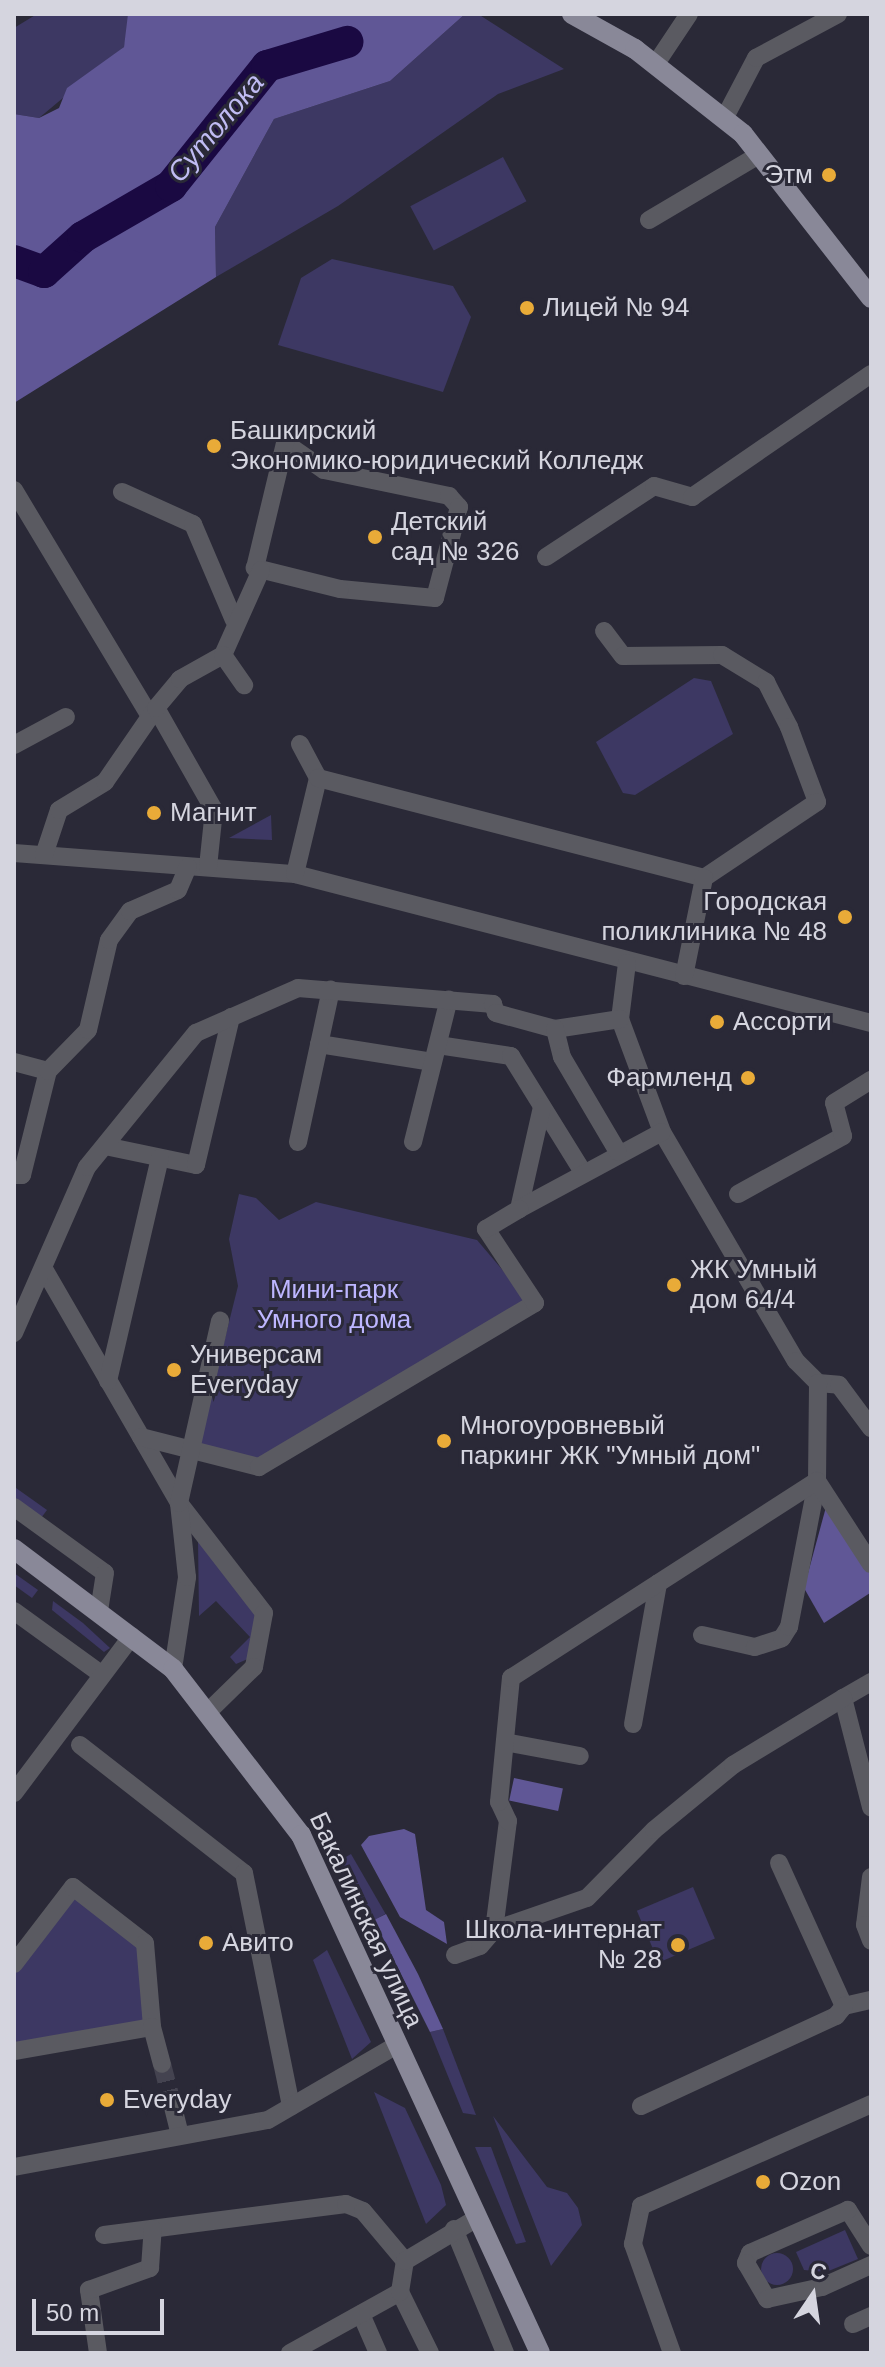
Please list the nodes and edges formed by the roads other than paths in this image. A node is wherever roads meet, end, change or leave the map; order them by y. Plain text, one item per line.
1 (572, 14) edge
2 (689, 14) edge
3 (838, 14) edge
4 (655, 65) junction
5 (724, 119) junction
6 (759, 155) junction
7 (649, 220) dead end
8 (871, 298) edge
9 (871, 374) edge
10 (14, 490) edge
11 (122, 492) dead end
12 (546, 557) dead end
13 (261, 570) junction
14 (234, 620) junction
15 (604, 631) dead end
16 (223, 655) junction
17 (244, 685) dead end
18 (152, 710) junction
19 (66, 717) dead end
20 (300, 744) dead end
21 (14, 745) edge
22 (318, 778) junction
23 (14, 853) edge
24 (44, 855) junction
25 (188, 867) junction
26 (208, 867) junction
27 (295, 874) junction
28 (704, 878) junction
29 (627, 963) junction
30 (684, 976) junction
31 (331, 990) junction
32 (449, 999) junction
33 (231, 1017) junction
34 (620, 1019) junction
35 (871, 1023) edge
36 (555, 1029) junction
37 (319, 1044) junction
38 (435, 1054) junction
39 (14, 1062) edge
40 (48, 1071) junction
41 (871, 1080) edge
42 (542, 1107) junction
43 (662, 1132) junction
44 (298, 1142) dead end
45 (413, 1142) dead end
46 (105, 1146) junction
47 (618, 1152) junction
48 (160, 1158) junction
49 (583, 1172) junction
50 (14, 1175) edge
51 (738, 1194) dead end
52 (519, 1209) junction
53 (44, 1269) junction
54 (220, 1321) dead end
55 (14, 1333) edge
56 (108, 1381) junction
57 (818, 1383) junction
58 (871, 1428) edge
59 (141, 1437) junction
60 (191, 1449) junction
61 (817, 1481) junction
62 (179, 1503) junction
63 (14, 1507) edge
64 (14, 1549) edge
65 (871, 1564) edge
66 (658, 1583) junction
67 (99, 1609) junction
68 (14, 1611) edge
69 (702, 1635) dead end
70 (132, 1636) junction
71 (173, 1669) junction
72 (101, 1674) junction
73 (871, 1682) edge
74 (843, 1698) junction
75 (210, 1710) junction
76 (633, 1724) dead end
77 (505, 1742) junction
78 (80, 1745) dead end
79 (580, 1756) dead end
80 (14, 1793) edge
81 (871, 1807) edge
82 (779, 1863) dead end
83 (871, 1877) edge
84 (494, 1930) junction
85 (869, 1930) edge
86 (455, 1955) dead end
87 (14, 1964) edge
88 (871, 2000) edge
89 (844, 2006) junction
90 (152, 2027) junction
91 (397, 2045) junction
92 (14, 2051) edge
93 (162, 2064) tunnel mouth
94 (172, 2103) tunnel mouth
95 (871, 2104) edge
96 (291, 2106) junction
97 (641, 2106) dead end
98 (180, 2135) junction
99 (14, 2167) edge
100 (477, 2218) junction
101 (153, 2229) junction
102 (454, 2229) junction
103 (104, 2235) dead end
104 (871, 2246) edge
105 (405, 2261) junction
106 (871, 2265) edge
107 (400, 2292) junction
108 (361, 2314) junction
109 (871, 2316) edge
110 (853, 2324) dead end
111 (98, 2353) edge
112 (290, 2353) edge
113 (378, 2353) edge
114 (430, 2353) edge
115 (505, 2353) edge
116 (540, 2353) edge
117 (672, 2353) edge

1 - 4 main road
2 - 4 street
3 - 5 street
4 - 5 main road
5 - 6 main road
6 - 7 street
6 - 8 main road
9 - 12 street
10 - 18 street
11 - 14 street
13 - 13 street
13 - 14 street
14 - 16 street
15 - 28 street
16 - 17 street
16 - 18 street
18 - 24 street
18 - 26 street
19 - 21 street
20 - 22 street
22 - 27 street
22 - 28 street
23 - 24 street
24 - 25 street
25 - 26 street
25 - 40 street
26 - 27 street
27 - 29 street
28 - 30 street
29 - 30 street
29 - 34 street
30 - 35 street
31 - 32 street
31 - 33 street
31 - 37 street
32 - 36 street
32 - 38 street
33 - 46 street
33 - 48 street
34 - 36 street
34 - 43 street
36 - 47 street
37 - 38 street
37 - 44 street
38 - 42 street
38 - 45 street
39 - 40 street
40 - 50 street
41 - 51 street
42 - 49 street
42 - 52 street
43 - 47 street
43 - 57 street
46 - 48 street
46 - 53 street
47 - 49 street
48 - 56 street
49 - 52 street
52 - 60 street
53 - 55 street
53 - 56 street
54 - 60 street
56 - 59 street
57 - 58 street
57 - 61 street
59 - 60 street
59 - 62 street
60 - 62 street
61 - 65 street
61 - 66 street
61 - 69 street
62 - 71 street
62 - 75 street
63 - 67 street
64 - 67 main road, Бакалинская улица
66 - 76 street
66 - 77 street
67 - 70 main road, Бакалинская улица
68 - 72 street
70 - 71 main road, Бакалинская улица
70 - 72 street
71 - 75 main road, Бакалинская улица
72 - 80 street
73 - 74 street
74 - 81 street
74 - 84 street
75 - 91 main road, Бакалинская улица
77 - 79 street
77 - 84 street
78 - 96 street
82 - 89 street
83 - 85 street
84 - 86 street
87 - 90 street
88 - 89 street
89 - 97 street
90 - 92 street
90 - 93 street
91 - 96 street
91 - 100 main road, Бакалинская улица
94 - 98 street
95 - 117 street
96 - 98 street
98 - 99 street
100 - 102 street
100 - 116 main road, Бакалинская улица
101 - 103 street
101 - 105 street
101 - 111 street
102 - 105 street
102 - 115 street
104 - 106 street
105 - 107 street
107 - 108 street
107 - 114 street
108 - 112 street
108 - 113 street
109 - 110 street

